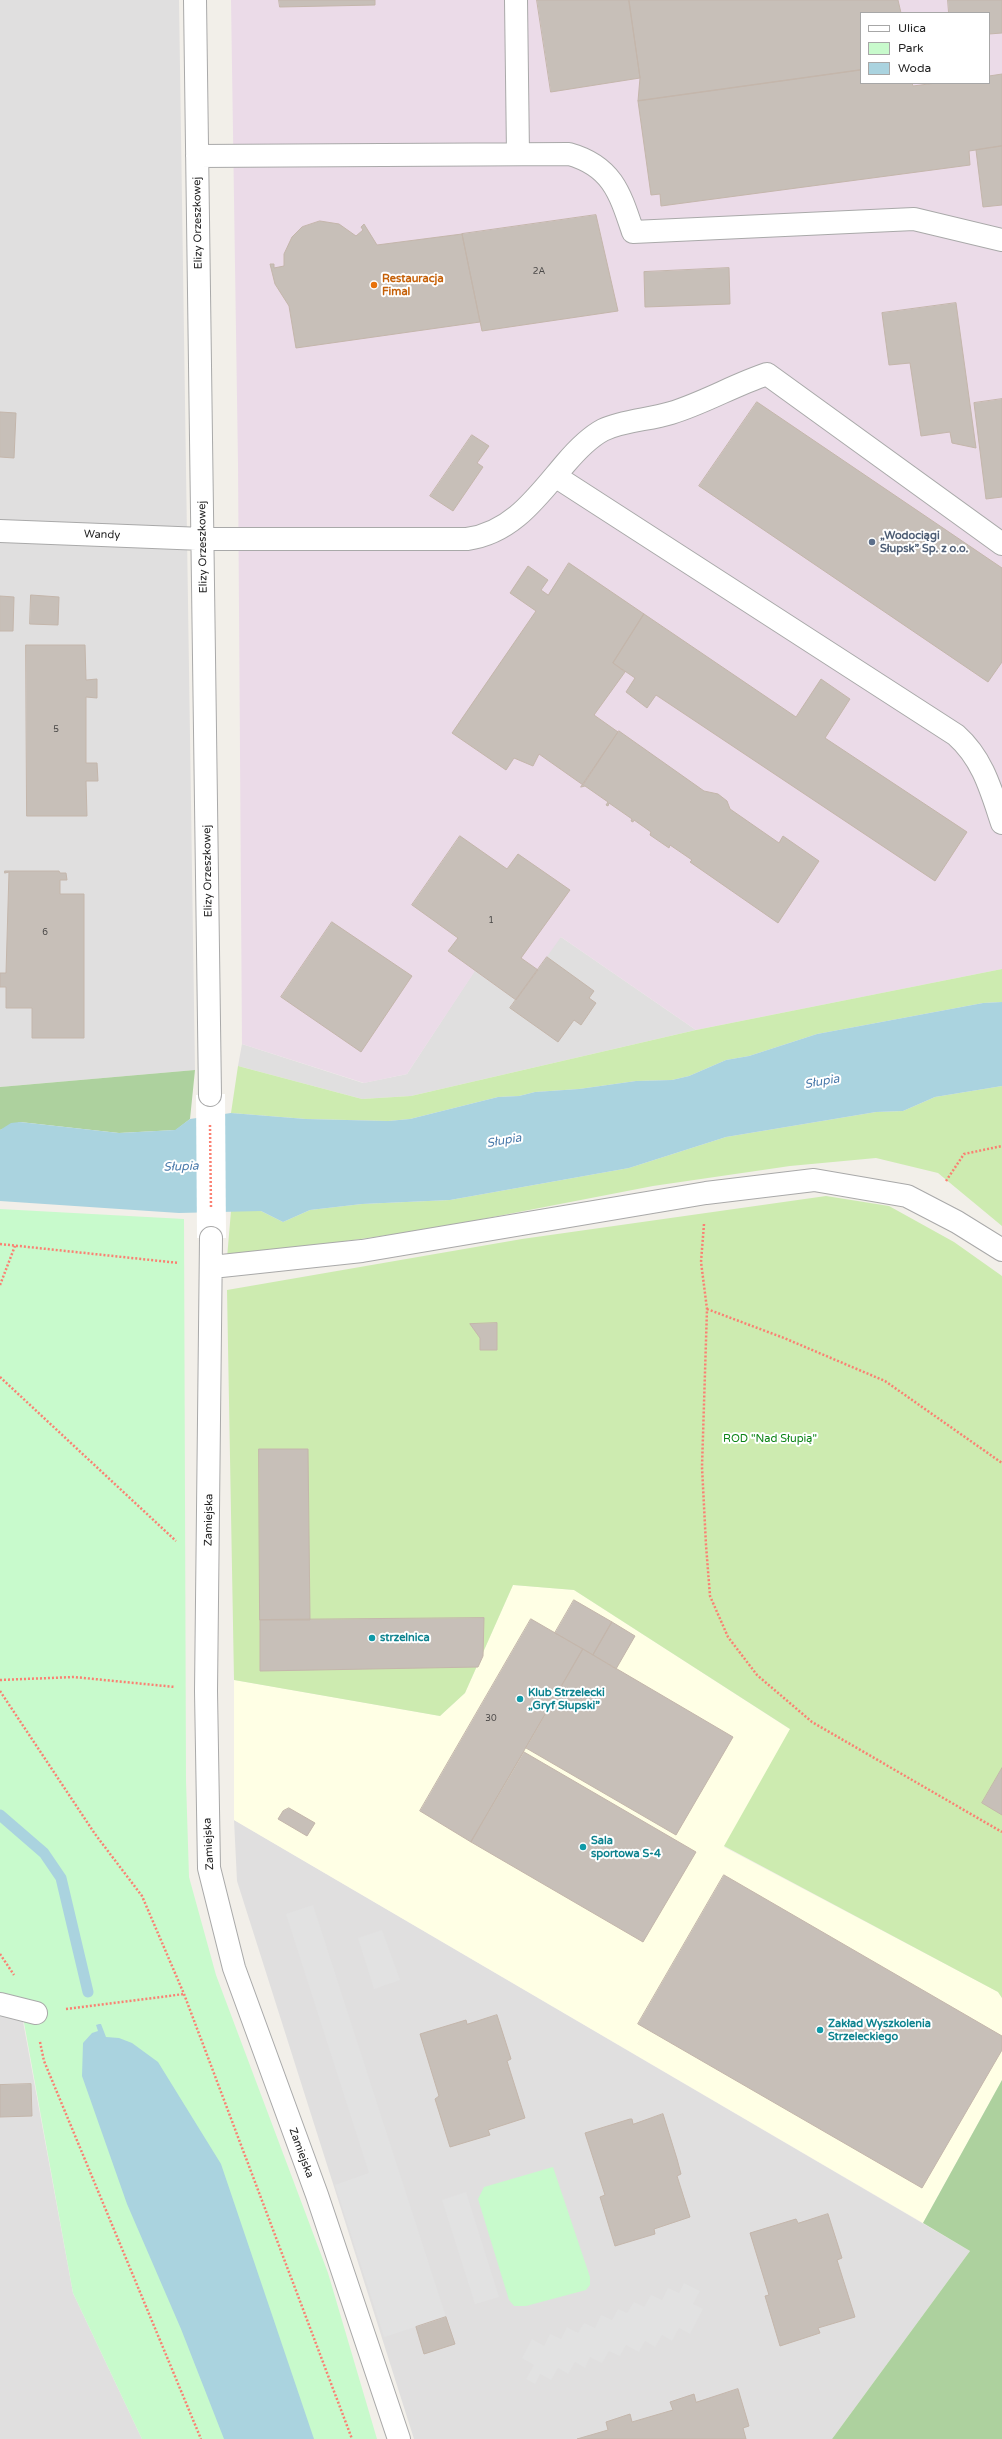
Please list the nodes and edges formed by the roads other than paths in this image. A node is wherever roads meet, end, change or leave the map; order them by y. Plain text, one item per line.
1 (195, 0) edge
2 (516, 0) edge
3 (518, 154) junction
4 (197, 156) junction
5 (1002, 240) edge
6 (555, 476) junction
7 (0, 531) edge
8 (203, 539) junction
9 (1002, 544) edge
10 (1002, 823) edge
11 (210, 1094) road end
12 (211, 1238) road end
13 (1002, 1250) edge
14 (212, 1267) junction
15 (0, 2004) edge
16 (36, 2013) road end
17 (399, 2439) edge

1 - 4 street, Elizy Orzeszkowej
2 - 3 street
3 - 4 street
3 - 5 street
4 - 8 street, Elizy Orzeszkowej
6 - 8 street, Wandy
6 - 9 street, Wandy
6 - 10 street
7 - 8 street, Wandy
8 - 11 street, Elizy Orzeszkowej
12 - 14 street
13 - 14 street
14 - 17 street, Zamiejska
15 - 16 street

